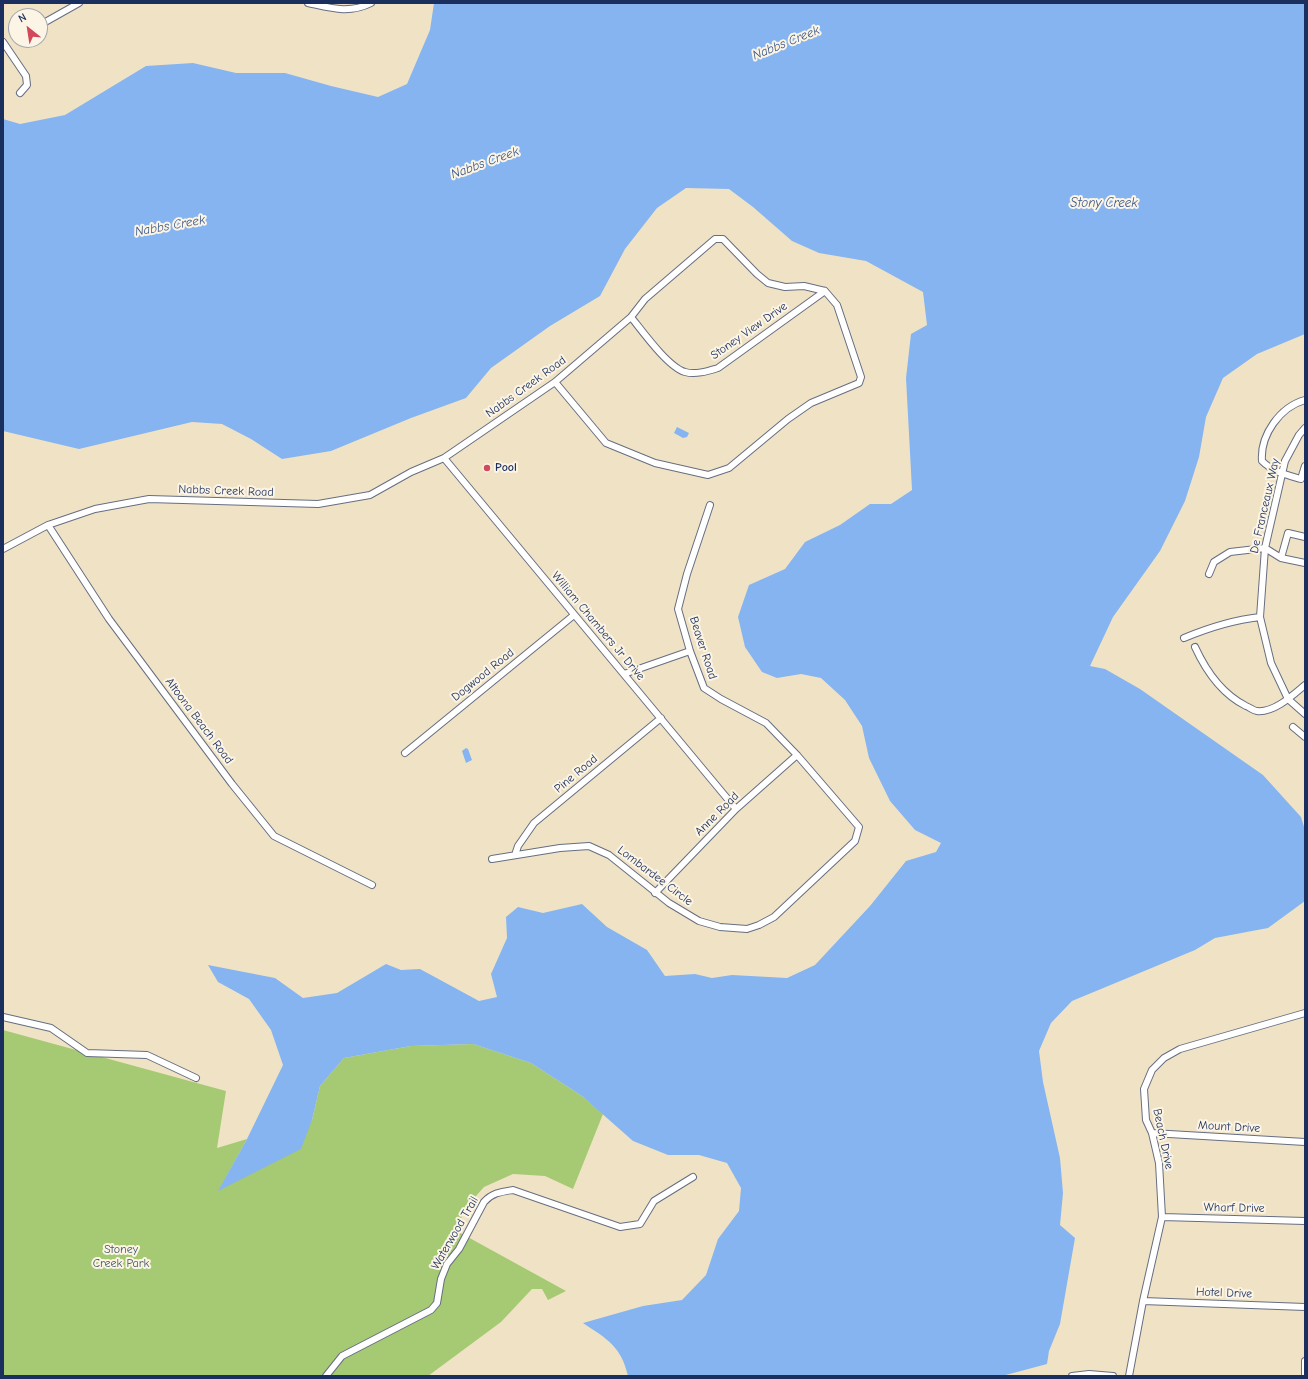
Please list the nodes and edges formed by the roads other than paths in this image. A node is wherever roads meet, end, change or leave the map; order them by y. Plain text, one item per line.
1 (79, 3) edge
2 (308, 3) edge
3 (371, 3) edge
4 (48, 20) edge
5 (3, 42) edge
6 (20, 93) dead end
7 (825, 291) junction
8 (632, 317) junction
9 (555, 382) junction
10 (1305, 400) edge
11 (1305, 428) edge
12 (444, 458) junction
13 (1305, 466) edge
14 (1283, 474) junction
15 (710, 505) dead end
16 (48, 526) junction
17 (1305, 537) edge
18 (1265, 548) junction
19 (3, 549) edge
20 (1281, 558) junction
21 (1305, 563) edge
22 (1209, 574) dead end
23 (574, 615) junction
24 (1260, 617) junction
25 (1184, 638) dead end
26 (1195, 647) dead end
27 (690, 651) junction
28 (624, 674) junction
29 (1305, 685) edge
30 (1288, 699) junction
31 (1305, 714) edge
32 (661, 718) junction
33 (1293, 727) dead end
34 (1305, 737) edge
35 (405, 753) dead end
36 (797, 755) junction
37 (736, 809) junction
38 (859, 827) joint
39 (515, 855) junction
40 (492, 859) dead end
41 (372, 885) dead end
42 (655, 893) junction
43 (1305, 1013) edge
44 (3, 1017) edge
45 (196, 1078) dead end
46 (1152, 1133) junction
47 (1305, 1142) edge
48 (693, 1177) dead end
49 (1162, 1218) junction
50 (1305, 1221) edge
51 (1143, 1300) junction
52 (1305, 1307) edge
53 (1305, 1361) edge
54 (326, 1376) edge
55 (1072, 1376) edge
56 (1113, 1376) edge
57 (1129, 1376) edge
58 (1304, 1376) edge

1 - 4 street
2 - 3 street
5 - 6 street
7 - 8 street, Stoney View Drive
7 - 8 street, Nabbs Creek Road
7 - 9 street
8 - 9 street, Nabbs Creek Road
9 - 12 street, Nabbs Creek Road
10 - 14 street
11 - 14 street, De Franceaux Way
12 - 16 street, Nabbs Creek Road
12 - 23 street, William Chambers Jr Drive
13 - 14 street
14 - 18 street, De Franceaux Way
15 - 27 street, Beaver Road
16 - 19 street, Nabbs Creek Road
16 - 41 street, Altoona Beach Road
17 - 20 street
18 - 20 street
18 - 22 street
18 - 24 street, De Franceaux Way
20 - 21 street
23 - 28 street, William Chambers Jr Drive
23 - 35 street, Dogwood Road
24 - 25 street
24 - 30 street, De Franceaux Way
26 - 30 street
27 - 28 street
27 - 36 street, Beaver Road
28 - 32 street, William Chambers Jr Drive
29 - 30 street
30 - 31 street
32 - 37 street, William Chambers Jr Drive
32 - 39 street, Pine Road
33 - 34 street
36 - 37 street, Anne Road
36 - 38 street, Beaver Road
37 - 42 street, Anne Road
38 - 42 street, Lombardee Circle
39 - 40 street, Lombardee Circle
39 - 42 street, Lombardee Circle
43 - 46 street, Beach Drive
44 - 45 street
46 - 47 street, Mount Drive
46 - 49 street, Beach Drive
48 - 54 street, Waterwood Trail
49 - 50 street, Wharf Drive
49 - 51 street, Beach Drive
51 - 52 street, Hotel Drive
51 - 57 street, Beach Drive
53 - 58 street
55 - 56 street

